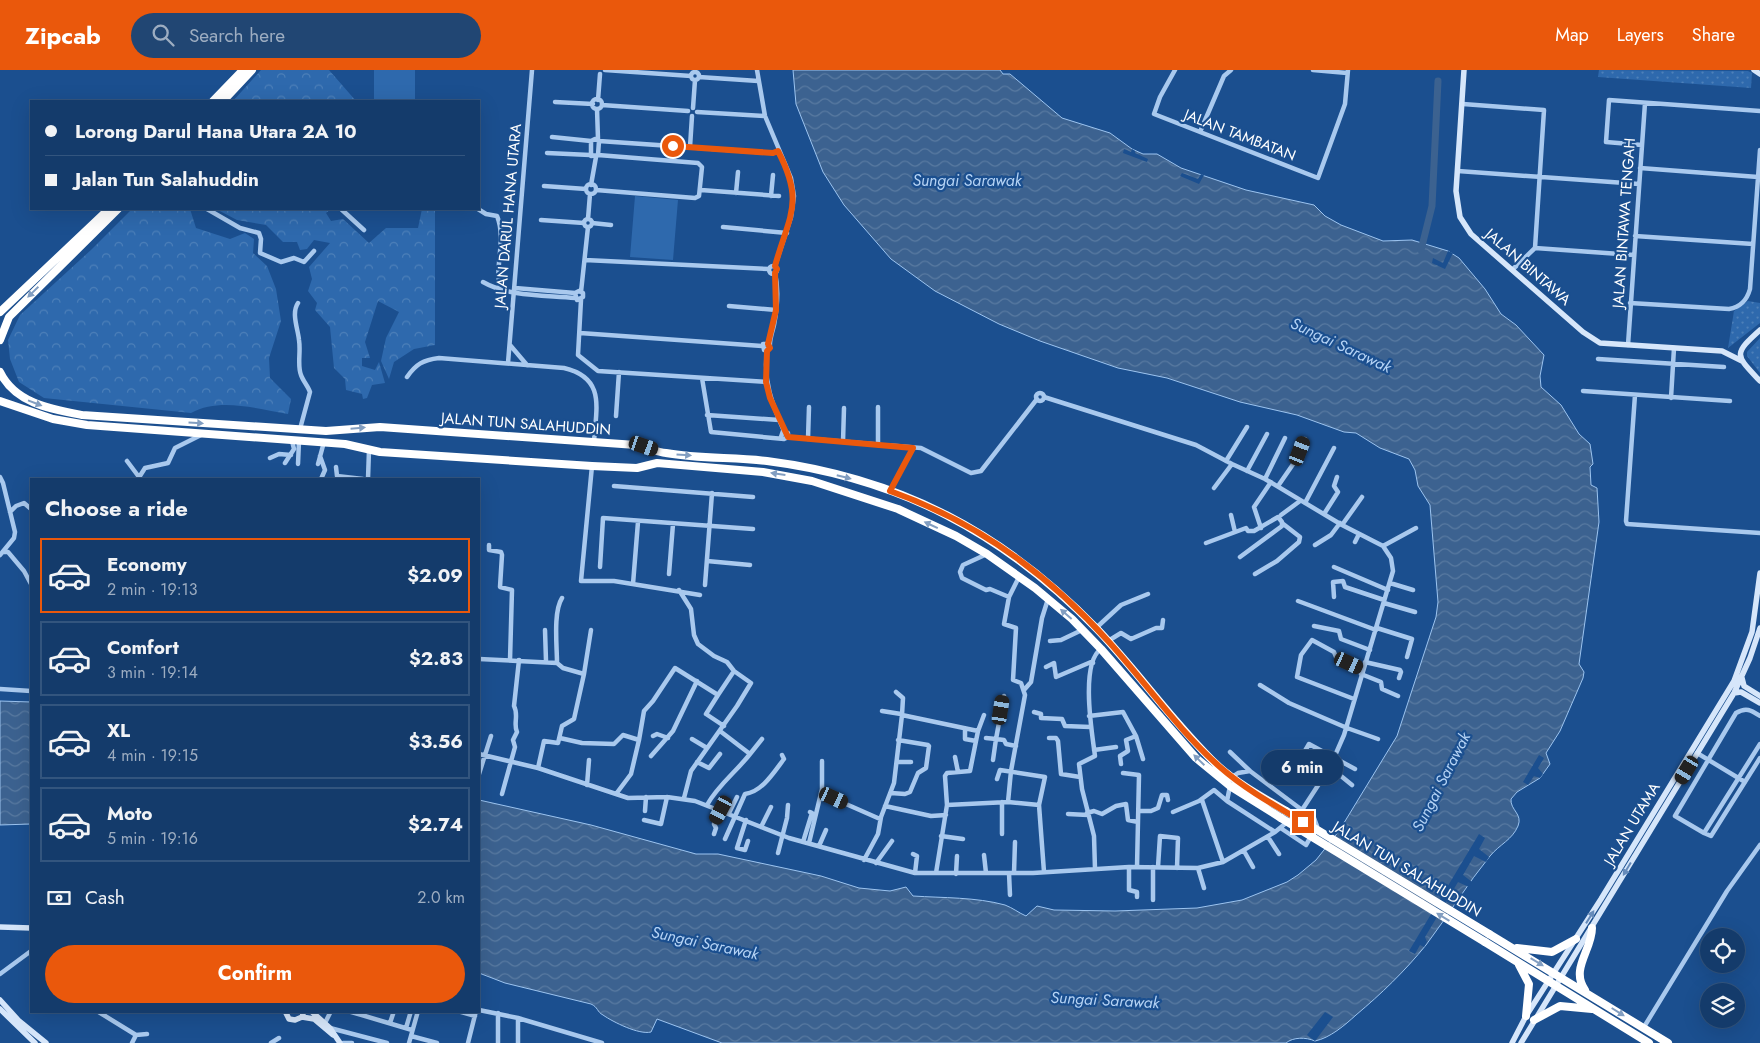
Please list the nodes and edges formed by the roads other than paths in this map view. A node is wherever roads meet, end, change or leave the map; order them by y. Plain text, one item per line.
1 (243, 70) edge
2 (252, 70) edge
3 (532, 70) edge
4 (596, 70) edge
5 (605, 70) edge
6 (757, 70) edge
7 (1175, 70) edge
8 (1230, 70) edge
9 (1313, 70) edge
10 (1464, 70) edge
11 (1754, 70) edge
12 (1348, 71) edge
13 (600, 74) junction
14 (1760, 74) edge
15 (696, 75) edge
16 (758, 80) junction
17 (214, 100) edge
18 (224, 100) edge
19 (598, 100) junction
20 (555, 102) dead end
21 (1644, 103) junction
22 (593, 104) junction
23 (1463, 104) junction
24 (602, 105) junction
25 (597, 109) junction
26 (1760, 111) edge
27 (693, 112) junction
28 (765, 116) junction
29 (1200, 132) junction
30 (552, 137) dead end
31 (595, 140) junction
32 (1642, 145) junction
33 (690, 147) junction
34 (1760, 150) edge
35 (778, 151) junction
36 (547, 153) dead end
37 (594, 156) junction
38 (1640, 168) junction
39 (1458, 171) junction
40 (738, 172) dead end
41 (773, 175) dead end
42 (1539, 177) junction
43 (1758, 177) junction
44 (1639, 184) junction
45 (591, 185) junction
46 (544, 186) dead end
47 (586, 189) junction
48 (596, 190) junction
49 (701, 190) junction
50 (736, 193) junction
51 (590, 194) junction
52 (771, 196) junction
53 (779, 196) dead end
54 (107, 210) edge
55 (117, 210) edge
56 (209, 210) edge
57 (342, 210) edge
58 (480, 210) edge
59 (541, 220) dead end
60 (590, 221) junction
61 (584, 223) junction
62 (611, 225) dead end
63 (588, 227) junction
64 (723, 227) dead end
65 (364, 230) dead end
66 (787, 233) junction
67 (1635, 236) junction
68 (1753, 244) junction
69 (1534, 248) junction
70 (314, 251) dead end
71 (1634, 256) junction
72 (585, 260) junction
73 (775, 266) junction
74 (769, 269) junction
75 (1512, 270) junction
76 (775, 273) junction
77 (483, 282) dead end
78 (501, 288) junction
79 (514, 290) junction
80 (581, 292) junction
81 (575, 295) junction
82 (581, 300) junction
83 (298, 303) dead end
84 (1630, 303) junction
85 (729, 306) dead end
86 (776, 310) junction
87 (0, 312) edge
88 (1760, 330) edge
89 (580, 333) junction
90 (0, 340) edge
91 (768, 344) junction
92 (1628, 344) junction
93 (510, 345) junction
94 (762, 346) junction
95 (1742, 346) junction
96 (1674, 348) junction
97 (767, 351) junction
98 (1728, 353) junction
99 (1598, 359) dead end
100 (1742, 361) junction
101 (508, 364) junction
102 (1673, 364) junction
103 (527, 365) junction
104 (1724, 367) dead end
105 (0, 372) edge
106 (618, 372) junction
107 (407, 377) dead end
108 (702, 378) junction
109 (1760, 381) edge
110 (766, 382) junction
111 (1583, 390) dead end
112 (1635, 395) junction
113 (1672, 398) junction
114 (0, 401) edge
115 (1730, 402) dead end
116 (809, 407) dead end
117 (878, 407) dead end
118 (844, 408) dead end
119 (707, 415) junction
120 (616, 416) dead end
121 (779, 420) junction
122 (1247, 427) dead end
123 (300, 429) junction
124 (784, 431) junction
125 (202, 434) junction
126 (1267, 434) dead end
127 (781, 437) junction
128 (788, 437) junction
129 (1285, 438) dead end
130 (808, 439) junction
131 (1305, 439) dead end
132 (295, 441) junction
133 (324, 442) junction
134 (594, 442) junction
135 (843, 442) junction
136 (878, 445) junction
137 (913, 448) junction
138 (1334, 448) dead end
139 (369, 450) junction
140 (291, 455) junction
141 (320, 456) junction
142 (270, 458) dead end
143 (127, 461) dead end
144 (1226, 461) junction
145 (286, 463) dead end
146 (298, 464) dead end
147 (318, 464) dead end
148 (1232, 464) junction
149 (592, 466) junction
150 (336, 467) dead end
151 (1247, 471) junction
152 (0, 477) edge
153 (337, 477) edge
154 (1337, 477) dead end
155 (139, 478) edge
156 (321, 478) edge
157 (350, 478) edge
158 (368, 478) edge
159 (1265, 479) junction
160 (1271, 482) junction
161 (614, 486) dead end
162 (1278, 486) junction
163 (1214, 488) dead end
164 (890, 491) junction
165 (712, 492) junction
166 (753, 497) dead end
167 (1362, 497) dead end
168 (1303, 502) junction
169 (30, 508) edge
170 (10, 512) junction
171 (1324, 514) junction
172 (1231, 515) dead end
173 (1281, 515) dead end
174 (638, 522) junction
175 (962, 522) junction
176 (1282, 523) junction
177 (673, 524) junction
178 (1341, 524) junction
179 (709, 525) junction
180 (1261, 528) junction
181 (1416, 528) dead end
182 (754, 529) dead end
183 (1235, 532) junction
184 (1760, 533) edge
185 (1359, 534) junction
186 (956, 536) junction
187 (1355, 542) dead end
188 (1206, 543) dead end
189 (488, 545) dead end
190 (1315, 545) dead end
191 (1384, 546) junction
192 (2, 554) edge
193 (987, 554) junction
194 (1240, 557) dead end
195 (707, 561) junction
196 (750, 565) dead end
197 (600, 567) dead end
198 (1334, 567) dead end
199 (1760, 573) edge
200 (670, 574) dead end
201 (1254, 574) dead end
202 (1019, 577) junction
203 (30, 582) edge
204 (1390, 583) junction
205 (633, 584) junction
206 (705, 585) dead end
207 (679, 590) junction
208 (1388, 590) junction
209 (1413, 590) dead end
210 (1148, 594) dead end
211 (700, 595) dead end
212 (1009, 597) junction
213 (1334, 597) dead end
214 (562, 598) dead end
215 (1048, 599) junction
216 (1298, 601) dead end
217 (1384, 601) junction
218 (1415, 612) dead end
219 (1163, 620) dead end
220 (1314, 626) dead end
221 (1096, 628) junction
222 (1760, 628) edge
223 (1376, 629) junction
224 (545, 630) dead end
225 (590, 630) dead end
226 (1082, 630) junction
227 (1050, 641) dead end
228 (1108, 641) junction
229 (1101, 649) junction
230 (1370, 650) junction
231 (1407, 657) dead end
232 (480, 659) edge
233 (510, 660) junction
234 (519, 660) junction
235 (546, 661) junction
236 (1093, 662) junction
237 (1365, 662) junction
238 (557, 663) junction
239 (1046, 668) dead end
240 (734, 671) junction
241 (1362, 672) junction
242 (584, 674) junction
243 (1399, 678) dead end
244 (1742, 678) junction
245 (697, 681) junction
246 (1260, 685) dead end
247 (0, 689) edge
248 (1024, 690) junction
249 (30, 691) edge
250 (896, 692) dead end
251 (1734, 693) junction
252 (718, 695) junction
253 (1004, 696) dead end
254 (1398, 696) dead end
255 (1760, 696) edge
256 (1354, 699) junction
257 (1760, 703) edge
258 (882, 711) dead end
259 (1034, 712) dead end
260 (902, 714) junction
261 (984, 715) dead end
262 (1089, 716) junction
263 (1760, 716) edge
264 (724, 726) junction
265 (1090, 727) junction
266 (1347, 728) junction
267 (965, 729) junction
268 (720, 731) junction
269 (978, 732) junction
270 (491, 736) dead end
271 (652, 736) dead end
272 (1136, 736) junction
273 (560, 738) junction
274 (668, 738) junction
275 (986, 738) dead end
276 (1049, 738) dead end
277 (692, 739) dead end
278 (762, 739) dead end
279 (996, 739) junction
280 (1378, 739) dead end
281 (639, 740) junction
282 (898, 740) junction
283 (976, 741) junction
284 (1760, 744) edge
285 (1016, 746) junction
286 (1116, 747) dead end
287 (706, 748) junction
288 (1094, 750) junction
289 (1230, 752) dead end
290 (1697, 753) junction
291 (480, 754) edge
292 (485, 754) junction
293 (720, 754) dead end
294 (750, 754) junction
295 (782, 755) dead end
296 (651, 756) dead end
297 (955, 756) dead end
298 (1335, 756) junction
299 (1760, 758) edge
300 (1143, 759) dead end
301 (1708, 759) junction
302 (588, 760) dead end
303 (993, 760) dead end
304 (510, 761) junction
305 (1307, 761) dead end
306 (697, 762) junction
307 (822, 762) dead end
308 (897, 762) junction
309 (911, 762) dead end
310 (1122, 764) dead end
311 (1330, 767) junction
312 (538, 768) junction
313 (1355, 769) dead end
314 (480, 771) edge
315 (1011, 771) junction
316 (1250, 771) junction
317 (958, 772) junction
318 (1123, 774) dead end
319 (1080, 777) junction
320 (1232, 777) junction
321 (1738, 778) junction
322 (997, 779) dead end
323 (1745, 782) junction
324 (587, 785) junction
325 (1230, 786) junction
326 (1352, 786) dead end
327 (821, 792) junction
328 (891, 792) junction
329 (502, 794) dead end
330 (616, 794) junction
331 (646, 797) junction
332 (667, 797) junction
333 (737, 797) dead end
334 (684, 798) junction
335 (1168, 800) dead end
336 (1202, 800) junction
337 (1227, 801) junction
338 (1002, 802) junction
339 (1008, 802) junction
340 (707, 805) junction
341 (788, 805) dead end
342 (947, 805) junction
343 (1039, 805) junction
344 (1721, 805) junction
345 (885, 806) junction
346 (771, 807) dead end
347 (721, 810) junction
348 (1302, 810) junction
349 (1728, 810) junction
350 (645, 811) dead end
351 (1139, 811) junction
352 (810, 812) dead end
353 (1173, 812) dead end
354 (729, 813) junction
355 (1068, 814) dead end
356 (1088, 814) junction
357 (946, 815) junction
358 (1284, 815) junction
359 (735, 816) junction
360 (880, 819) junction
361 (644, 820) dead end
362 (746, 820) junction
363 (1138, 822) junction
364 (761, 827) junction
365 (1282, 829) junction
366 (826, 830) dead end
367 (1275, 832) junction
368 (1704, 833) junction
369 (714, 834) dead end
370 (1002, 834) dead end
371 (783, 836) junction
372 (942, 836) junction
373 (1268, 837) junction
374 (963, 838) dead end
375 (724, 839) dead end
376 (748, 841) dead end
377 (892, 841) dead end
378 (803, 842) junction
379 (1014, 842) dead end
380 (809, 843) junction
381 (820, 846) junction
382 (1760, 846) edge
383 (1244, 851) junction
384 (778, 853) dead end
385 (913, 854) dead end
386 (1279, 854) dead end
387 (984, 855) dead end
388 (957, 856) dead end
389 (864, 860) junction
390 (1223, 862) junction
391 (876, 863) junction
392 (886, 866) junction
393 (1128, 867) junction
394 (1137, 867) junction
395 (1155, 867) junction
396 (1253, 867) dead end
397 (1176, 868) junction
398 (1198, 868) junction
399 (1095, 869) junction
400 (892, 872) dead end
401 (1044, 872) junction
402 (914, 873) junction
403 (1012, 873) junction
404 (936, 874) junction
405 (956, 874) junction
406 (986, 874) junction
407 (1204, 888) dead end
408 (1010, 895) dead end
409 (1137, 897) dead end
410 (1153, 900) dead end
411 (2, 926) edge
412 (30, 928) edge
413 (1592, 928) junction
414 (1576, 939) junction
415 (1512, 948) junction
416 (30, 952) edge
417 (1517, 962) junction
418 (0, 974) edge
419 (1558, 975) junction
420 (1553, 983) junction
421 (1590, 995) junction
422 (0, 1000) edge
423 (0, 1009) edge
424 (1596, 1010) junction
425 (480, 1012) edge
426 (104, 1013) edge
427 (286, 1013) edge
428 (313, 1013) edge
429 (330, 1013) edge
430 (355, 1013) edge
431 (373, 1013) edge
432 (393, 1013) edge
433 (411, 1013) edge
434 (417, 1013) edge
435 (477, 1013) edge
436 (498, 1013) junction
437 (303, 1014) edge
438 (1526, 1016) junction
439 (372, 1018) junction
440 (518, 1018) junction
441 (1534, 1020) junction
442 (325, 1023) junction
443 (390, 1023) junction
444 (1644, 1027) junction
445 (330, 1028) junction
446 (406, 1028) junction
447 (412, 1030) junction
448 (147, 1034) dead end
449 (136, 1035) junction
450 (279, 1038) dead end
451 (413, 1039) edge
452 (340, 1041) edge
453 (35, 1043) edge
454 (46, 1043) edge
455 (132, 1043) edge
456 (271, 1043) edge
457 (352, 1043) edge
458 (387, 1043) edge
459 (409, 1043) edge
460 (437, 1043) edge
461 (468, 1043) edge
462 (498, 1043) edge
463 (518, 1043) edge
464 (602, 1043) edge
465 (1512, 1043) edge
466 (1521, 1043) edge
467 (1649, 1043) edge
468 (1668, 1043) edge

1 - 17 highway
2 - 18 highway
3 - 79 street, JALAN DARUL HANA UTARA
4 - 13 street
5 - 13 street
5 - 15 street
6 - 16 street
7 - 29 street, JALAN TAMBATAN
8 - 29 street
9 - 12 street
10 - 23 main road, JALAN BINTAWA
11 - 14 main road
12 - 29 street, JALAN TAMBATAN
13 - 19 street
15 - 16 street
15 - 27 street
16 - 28 street
19 - 22 street
19 - 24 street
20 - 22 street
21 - 26 street
21 - 32 street, JALAN BINTAWA TENGAH
21 - 32 street
22 - 25 street
23 - 39 main road, JALAN BINTAWA
23 - 42 street
24 - 25 street
24 - 27 street
25 - 31 street
27 - 28 street
27 - 33 street
28 - 35 street
30 - 31 street
31 - 33 street
31 - 37 street
31 - 37 street
32 - 38 street, JALAN BINTAWA TENGAH
33 - 35 street
34 - 43 street
35 - 66 street
36 - 37 street
37 - 45 street
37 - 49 street
38 - 43 street
38 - 44 street, JALAN BINTAWA TENGAH
39 - 42 street
39 - 75 main road, JALAN BINTAWA
40 - 50 street
41 - 52 street
42 - 44 street
42 - 69 street
43 - 68 street
44 - 67 street, JALAN BINTAWA TENGAH
45 - 47 street
45 - 48 street
46 - 47 street
47 - 51 street
48 - 49 street
48 - 51 street
49 - 50 street
50 - 52 street
51 - 60 street
52 - 53 street
54 - 87 highway
55 -> 90 highway
56 - 70 street
57 - 65 street
58 - 78 street
59 - 61 street
60 - 61 street
60 - 62 street
60 - 63 street
61 - 63 street
63 - 72 street
64 - 66 street
66 - 73 street
67 - 68 street
67 - 71 street, JALAN BINTAWA TENGAH
68 - 84 street
69 - 71 street
69 - 75 street
71 - 84 street, JALAN BINTAWA TENGAH
72 - 74 street
72 - 80 street
73 - 74 street
73 - 76 street
74 - 76 street
75 - 92 main road, JALAN BINTAWA
76 - 86 street
77 - 78 street
78 - 79 street
79 - 81 street
79 - 93 street, JALAN DARUL HANA UTARA
80 - 81 street
80 - 82 street
81 - 82 street
82 - 89 street
83 - 123 street
84 - 92 street, JALAN BINTAWA TENGAH
85 - 86 street
86 - 91 street
88 - 95 main road
89 - 94 street
89 - 106 street
91 - 94 street
91 - 97 street
92 - 96 main road, JALAN BINTAWA
93 - 101 street, JALAN DARUL HANA UTARA
93 - 103 street
94 - 97 street
95 - 98 main road
95 - 100 main road
96 - 98 main road, JALAN BINTAWA
96 - 102 street
97 - 110 street
98 - 100 main road
99 - 102 street
100 - 109 main road
101 - 103 street
101 - 107 street
102 - 104 street
102 - 113 street
103 - 134 street
105 -> 123 highway, JALAN TUN SALAHUDDIN
106 - 108 street
106 - 120 street
108 - 110 street
108 - 119 street
110 - 121 street
111 - 112 street
112 - 113 street
112 - 184 street
113 - 115 street
114 - 125 highway, JALAN TUN SALAHUDDIN
116 - 130 street
117 - 136 street
118 - 135 street
119 - 121 street
119 - 127 street
121 - 124 street
122 - 144 street
123 -> 134 highway, JALAN TUN SALAHUDDIN
124 - 127 street
124 - 128 street
125 - 132 highway, JALAN TUN SALAHUDDIN
125 - 155 street
126 - 151 street
127 - 128 street
128 - 130 street
129 - 159 street
130 - 135 street
131 - 162 street
132 - 133 highway, JALAN TUN SALAHUDDIN
132 - 140 street
132 - 146 street
133 - 139 highway, JALAN TUN SALAHUDDIN
133 - 141 street
134 -> 164 highway, JALAN TUN SALAHUDDIN
135 - 136 street
136 - 137 street
137 - 144 street
137 - 164 street
138 - 168 street
139 - 149 highway, JALAN TUN SALAHUDDIN
139 - 158 street
140 - 142 street
140 - 145 street
141 - 147 street
141 - 156 street
143 - 155 street
144 - 148 street
148 - 151 street
148 - 163 street
186 -> 149 highway, JALAN TUN SALAHUDDIN
149 - 205 street
150 - 153 street
151 - 159 street
152 - 170 street
153 - 157 street
154 - 171 street
159 - 160 street
160 - 162 street
160 - 180 street
161 - 165 street
162 - 168 street
164 - 175 highway, JALAN TUN SALAHUDDIN
165 - 166 street
165 - 179 street
167 - 178 street
168 - 171 street
168 - 173 street
169 - 170 street
170 - 192 street
171 - 178 street
172 - 183 street
174 - 177 street
174 - 197 street
174 - 205 street
175 - 186 highway
175 - 221 highway, JALAN TUN SALAHUDDIN
176 - 180 street
176 - 194 street
176 - 201 street
177 - 179 street
177 - 200 street
178 - 185 street
178 - 190 street
179 - 182 street
179 - 195 street
180 - 183 street
181 - 191 street
183 - 188 street
185 - 187 street
185 - 191 street
186 - 193 highway, JALAN TUN SALAHUDDIN
189 - 233 street
191 - 204 street
192 - 203 street
193 - 202 highway, JALAN TUN SALAHUDDIN
193 - 212 street
195 - 196 street
195 - 206 street
198 - 208 street
414 -> 199 main road, JALAN UTAMA
202 - 212 street
202 - 215 highway, JALAN TUN SALAHUDDIN
204 - 208 street
204 - 209 street
205 - 207 street
207 - 211 street
207 - 240 street
208 - 217 street
210 - 221 street
212 - 248 street
213 - 217 street
214 - 238 street
226 -> 215 highway, JALAN TUN SALAHUDDIN
215 - 248 street
216 - 223 street
217 - 218 street
217 - 223 street
219 - 228 street
220 - 230 street
221 - 228 highway, JALAN TUN SALAHUDDIN
222 - 244 main road, JALAN UTAMA
223 - 230 street
223 - 231 street
224 - 235 street
225 - 242 street
226 - 227 street
226 - 229 highway, JALAN TUN SALAHUDDIN
228 - 320 highway, JALAN TUN SALAHUDDIN
229 - 236 street
325 -> 229 highway, JALAN TUN SALAHUDDIN
230 - 237 street
232 - 233 street
233 - 234 street
234 - 235 street
234 - 304 street
235 - 238 street
236 - 239 street
236 - 262 street
237 - 241 street
237 - 243 street
238 - 242 street
240 - 252 street
240 - 264 street
241 - 254 street
241 - 256 street
241 - 256 street
242 - 273 street
244 - 251 main road, JALAN UTAMA
244 - 255 main road
245 - 252 street
245 - 274 street
245 - 281 street
246 - 266 street
247 - 249 street
248 - 285 street
250 - 260 street
251 - 257 main road
251 - 290 main road, JALAN UTAMA
252 - 264 street
253 - 279 street
256 - 266 street
258 - 260 street
259 - 265 street
260 - 267 street
260 - 282 street
261 - 269 street
262 - 265 street
262 - 272 street
263 - 301 street
264 - 268 street
265 - 288 street
266 - 280 street
266 - 298 street
267 - 269 street
267 - 283 street
268 - 287 street
268 - 294 street
269 - 283 street
270 - 292 street
271 - 274 street
272 - 300 street
272 - 310 street
273 - 281 street
273 - 312 street
274 - 296 street
275 - 279 street
276 - 319 street
277 - 287 street
278 - 294 street
279 - 285 street
279 - 303 street
281 - 330 street
282 - 308 street
282 - 328 street
283 - 317 street
284 - 321 street
285 - 315 street
286 - 288 street
287 - 306 street
288 - 319 street
289 - 316 street
290 - 301 street
290 -> 413 main road, JALAN UTAMA
291 - 292 street
292 - 304 street
292 - 314 street
293 - 306 street
294 - 340 street
295 - 359 street
297 - 317 street
298 - 305 street
298 - 311 street
298 - 313 street
299 - 323 street
301 - 321 street
301 - 368 street
302 - 324 street
304 - 312 street
304 - 329 street
306 - 334 street
307 - 327 street
308 - 309 street
308 - 328 street
311 - 326 street
311 - 348 street
312 - 324 street
315 - 322 street
315 - 339 street
315 - 343 street
316 - 320 street
316 - 348 street
317 - 342 street
318 - 351 street
319 - 356 street
320 - 358 highway, JALAN TUN SALAHUDDIN
321 - 323 street
321 - 344 street
323 - 349 street
324 - 330 street
325 - 337 street
325 - 358 highway, JALAN TUN SALAHUDDIN
327 - 360 street
327 - 380 street
328 - 345 street
330 - 331 street
331 - 332 street
331 - 350 street
332 - 334 street
332 - 361 street
333 - 354 street
334 - 340 street
335 - 351 street
336 - 337 street
336 - 353 street
336 - 390 street
337 - 367 street
338 - 339 street
338 - 342 street
338 - 370 street
339 - 343 street
340 - 347 street
341 - 371 street
342 - 357 street
343 - 401 street
344 - 349 street
344 - 368 street
345 - 357 street
345 - 360 street
346 - 364 street
347 - 354 street
347 - 369 street
348 - 365 street
348 - 365 street
349 - 368 street
351 - 363 street
352 - 378 street
354 - 359 street
355 - 356 street
356 - 363 street
356 - 399 street
357 - 372 street
358 - 415 highway, JALAN TUN SALAHUDDIN, bridge
417 -> 358 highway, JALAN TUN SALAHUDDIN, bridge
359 - 362 street
359 - 375 street
360 - 389 street
362 - 364 street
362 - 376 street
363 - 394 street
364 - 371 street
365 - 367 street
366 - 381 street
367 - 373 street
371 - 378 street
371 - 384 street
372 - 374 street
372 - 404 street
373 - 383 street
373 - 386 street
377 - 391 street
378 - 380 street
379 - 403 street
380 - 381 street
381 - 389 street
382 - 444 street
383 - 390 street
383 - 396 street
385 - 402 street
387 - 406 street
388 - 405 street
389 - 391 street
390 - 398 street
391 - 392 street
392 - 400 street
392 - 402 street
393 - 394 street
393 - 399 street
393 - 409 street
394 - 395 street
395 - 397 street
395 - 397 street
395 - 410 street
397 - 398 street
398 - 407 street
399 - 401 street
401 - 403 street
402 - 404 street
403 - 406 street
403 - 408 street
404 - 405 street
405 - 406 street
411 - 412 main road
413 - 419 main road, JALAN UTAMA
413 - 421 highway
414 - 415 highway
414 - 419 main road, JALAN UTAMA
415 -> 419 highway, JALAN TUN SALAHUDDIN
416 - 418 street
417 - 420 highway, JALAN TUN SALAHUDDIN
417 - 438 highway
419 - 420 main road
419 - 421 highway, JALAN TUN SALAHUDDIN
420 - 424 highway, JALAN TUN SALAHUDDIN
420 - 438 main road
420 - 441 main road
421 -> 444 highway, JALAN TUN SALAHUDDIN
422 - 454 main road
423 - 453 main road
424 - 441 highway
424 - 467 highway, JALAN TUN SALAHUDDIN
425 - 436 street
426 - 449 street
427 - 437 main road
428 - 442 main road
429 - 442 street
430 - 439 street
431 - 439 street
432 - 443 street
433 - 446 street
434 - 447 street
435 - 461 street
436 - 440 street
436 - 462 street
437 - 452 main road
438 - 465 main road
439 - 443 street
440 - 463 street
440 - 464 street
441 - 466 main road
442 - 445 main road
443 - 446 street
444 - 468 highway, JALAN TUN SALAHUDDIN
445 - 452 main road
445 - 458 street
446 - 447 street
447 - 451 street
448 - 449 street
449 - 455 street
450 - 456 street
451 - 459 street
451 - 460 street
452 - 457 street

